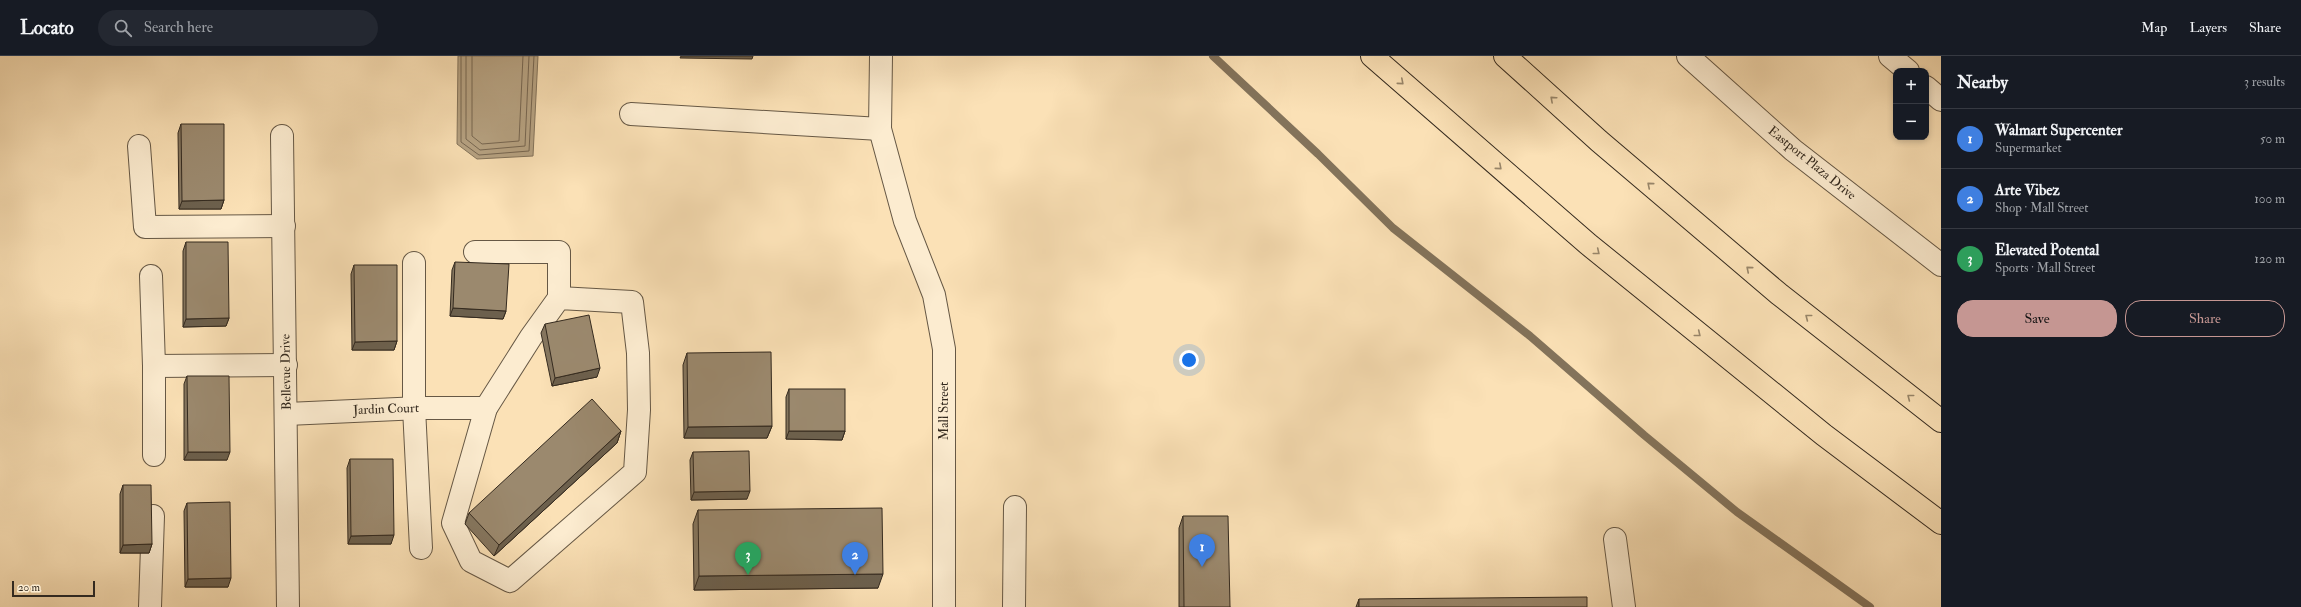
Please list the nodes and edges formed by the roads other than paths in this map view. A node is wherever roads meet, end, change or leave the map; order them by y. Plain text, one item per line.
1 (881, 56) edge
2 (1372, 56) edge
3 (1505, 56) edge
4 (1688, 56) edge
5 (1890, 56) edge
6 (1904, 68) edge
7 (1929, 90) edge
8 (1941, 100) edge
9 (631, 114) dead end
10 (880, 129) junction
11 (282, 136) dead end
12 (139, 146) dead end
13 (284, 226) junction
14 (475, 252) dead end
15 (414, 263) dead end
16 (1941, 265) edge
17 (151, 276) dead end
18 (558, 298) junction
19 (286, 365) junction
20 (154, 366) junction
21 (414, 408) junction
22 (486, 408) junction
23 (287, 414) junction
24 (1941, 421) edge
25 (154, 456) dead end
26 (1015, 507) dead end
27 (153, 516) edge
28 (1941, 523) edge
29 (1615, 539) dead end
30 (420, 548) dead end
31 (150, 607) edge
32 (288, 607) edge
33 (944, 607) edge
34 (1014, 607) edge
35 (1624, 607) edge

1 - 10 street, Mall Street
2 -> 28 highway
24 -> 3 highway
4 - 16 street, Eastport Plaza Drive
5 - 6 street
7 - 8 street
9 - 10 street
10 - 33 street, Mall Street
11 - 13 street, Bellevue Drive
12 - 13 street
13 - 19 street, Bellevue Drive
14 - 18 street
15 - 21 street
17 - 20 street
18 - 22 street
18 - 22 street
19 - 20 street
19 - 23 street, Bellevue Drive
20 - 25 street
21 - 22 street, Jardin Court
21 - 23 street, Jardin Court
21 - 30 street
23 - 32 street, Bellevue Drive
26 - 34 street
27 - 31 street
29 - 35 street

